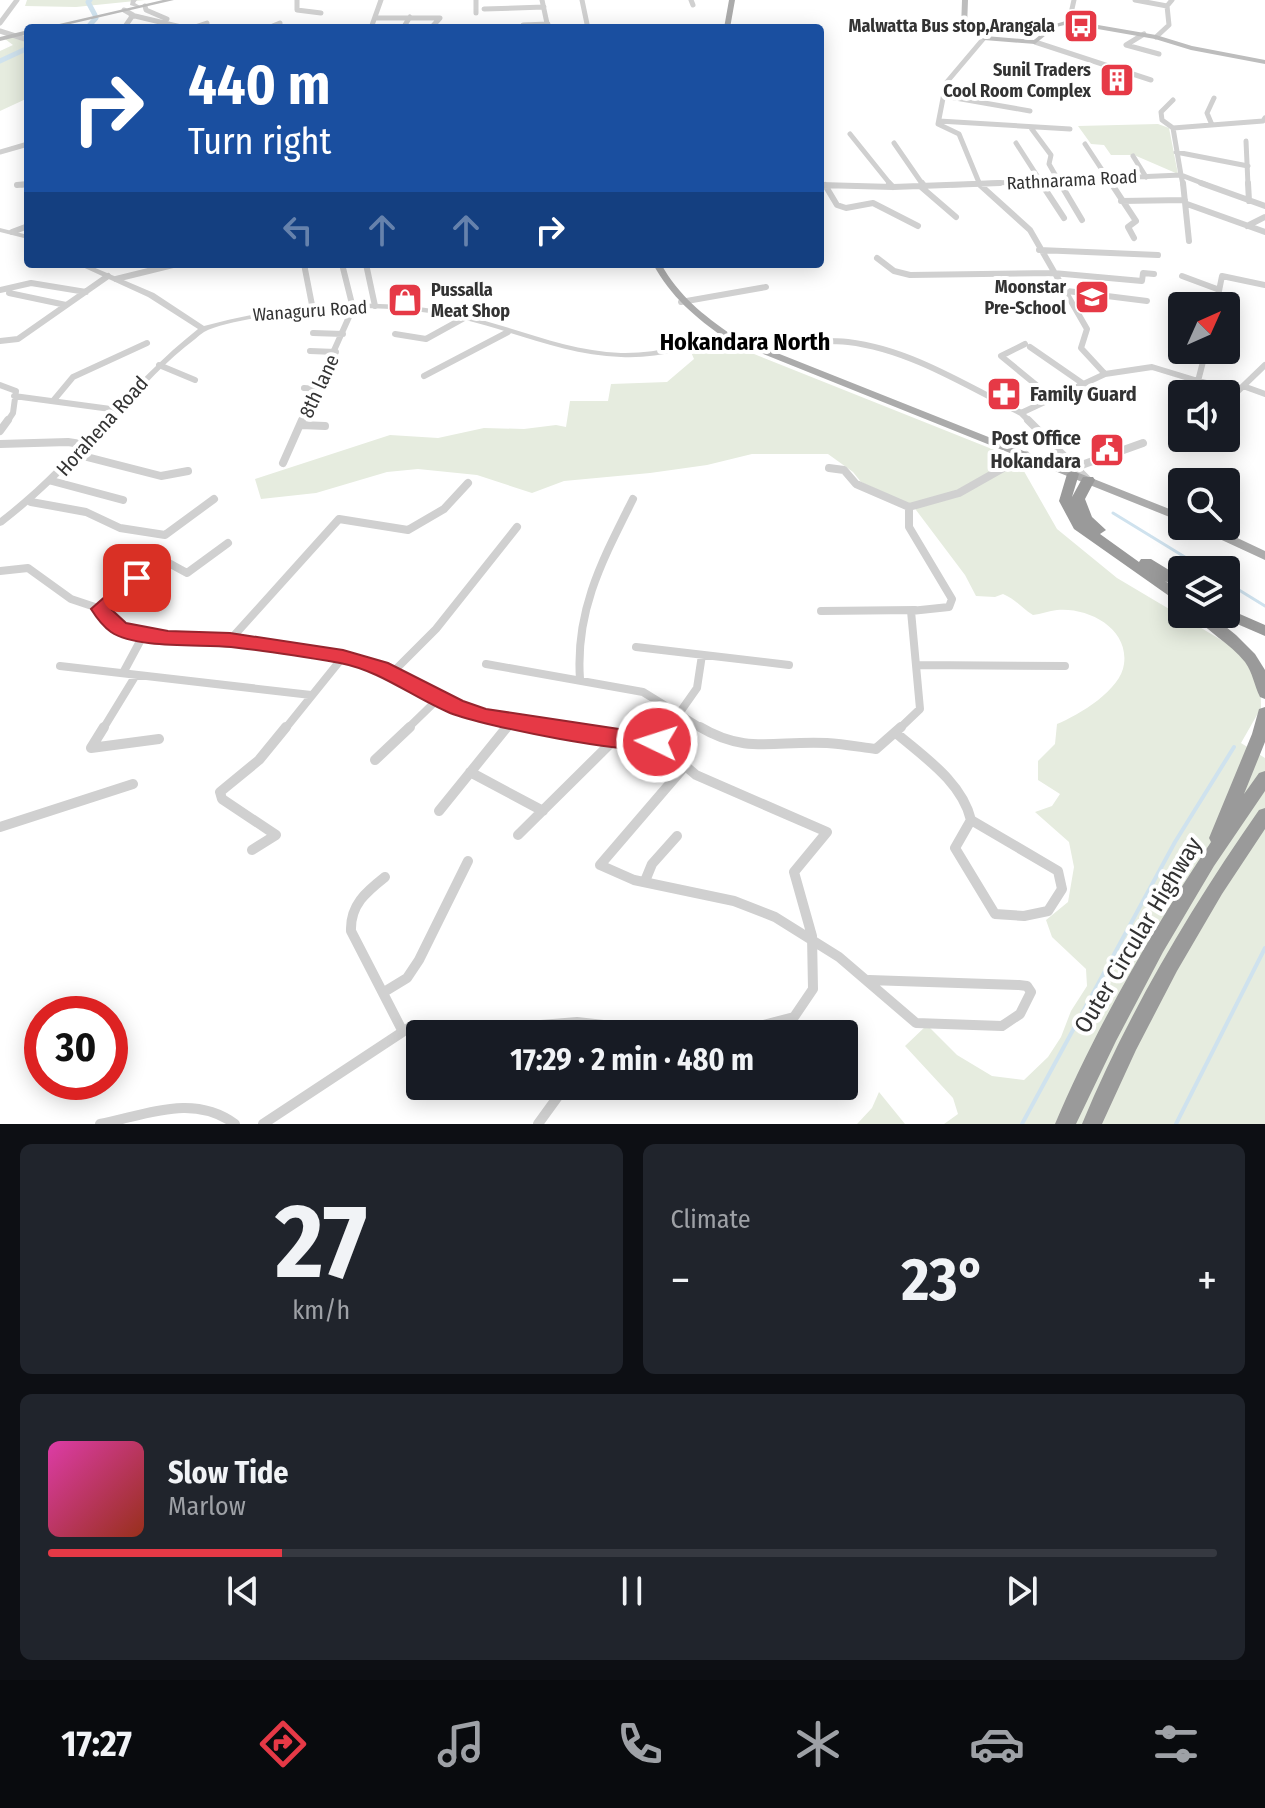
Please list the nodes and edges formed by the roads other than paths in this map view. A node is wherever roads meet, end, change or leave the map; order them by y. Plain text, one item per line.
1 (17, 0) edge
2 (171, 0) edge
3 (297, 0) edge
4 (381, 0) edge
5 (476, 0) edge
6 (542, 0) edge
7 (582, 0) edge
8 (732, 0) edge
9 (965, 0) edge
10 (1074, 0) edge
11 (1135, 0) edge
12 (1172, 0) edge
13 (139, 4) edge
14 (1167, 6) junction
15 (544, 7) junction
16 (484, 9) dead end
17 (124, 10) junction
18 (321, 13) dead end
19 (476, 13) dead end
20 (3, 16) edge
21 (132, 16) junction
22 (410, 17) junction
23 (377, 18) junction
24 (167, 19) dead end
25 (1069, 22) junction
26 (0, 23) edge
27 (207, 23) dead end
28 (63, 24) edge
29 (127, 24) edge
30 (157, 24) edge
31 (167, 24) edge
32 (204, 24) edge
33 (373, 24) edge
34 (406, 24) edge
35 (435, 24) edge
36 (548, 24) edge
37 (587, 24) dead end
38 (728, 24) edge
39 (0, 31) edge
40 (24, 33) edge
41 (1144, 34) junction
42 (14, 35) junction
43 (1156, 37) junction
44 (984, 38) junction
45 (0, 39) edge
46 (24, 39) edge
47 (1035, 42) junction
48 (1159, 54) dead end
49 (1265, 62) edge
50 (1151, 80) dead end
51 (944, 96) junction
52 (1214, 98) dead end
53 (1173, 100) dead end
54 (1030, 111) dead end
55 (1264, 120) edge
56 (939, 121) junction
57 (1212, 125) junction
58 (1031, 128) junction
59 (1173, 128) junction
60 (1070, 129) dead end
61 (850, 134) dead end
62 (1246, 141) dead end
63 (894, 143) dead end
64 (1016, 143) dead end
65 (1085, 144) dead end
66 (24, 145) edge
67 (0, 152) edge
68 (1176, 152) junction
69 (1133, 156) dead end
70 (1248, 166) junction
71 (1181, 175) junction
72 (1146, 177) junction
73 (1105, 178) junction
74 (1057, 180) junction
75 (1039, 181) junction
76 (24, 184) edge
77 (979, 184) junction
78 (17, 185) dead end
79 (824, 185) edge
80 (922, 186) junction
81 (893, 187) junction
82 (824, 188) edge
83 (1121, 201) junction
84 (1249, 201) junction
85 (1186, 202) junction
86 (1265, 206) edge
87 (956, 217) dead end
88 (1265, 217) edge
89 (1064, 218) dead end
90 (1082, 220) dead end
91 (918, 226) dead end
92 (1247, 226) junction
93 (24, 228) edge
94 (0, 230) edge
95 (12, 232) junction
96 (1265, 232) edge
97 (24, 236) edge
98 (1134, 238) dead end
99 (1189, 241) dead end
100 (1039, 250) junction
101 (1158, 255) dead end
102 (877, 258) dead end
103 (89, 268) edge
104 (172, 268) edge
105 (305, 268) edge
106 (343, 268) edge
107 (367, 268) edge
108 (659, 268) edge
109 (1053, 273) junction
110 (1154, 274) dead end
111 (1182, 276) dead end
112 (112, 278) junction
113 (1265, 285) edge
114 (766, 287) dead end
115 (1217, 289) junction
116 (0, 290) edge
117 (1067, 291) junction
118 (86, 292) junction
119 (1217, 292) edge
120 (9, 293) dead end
121 (1147, 301) dead end
122 (681, 302) junction
123 (66, 305) junction
124 (375, 306) junction
125 (353, 308) junction
126 (313, 310) junction
127 (464, 318) junction
128 (203, 329) junction
129 (508, 332) junction
130 (313, 333) dead end
131 (343, 334) junction
132 (395, 334) dead end
133 (729, 337) junction
134 (0, 341) edge
135 (147, 343) dead end
136 (748, 344) junction
137 (310, 351) dead end
138 (336, 352) junction
139 (159, 365) junction
140 (1265, 365) edge
141 (1105, 374) junction
142 (424, 376) dead end
143 (195, 380) dead end
144 (1196, 380) edge
145 (1082, 383) junction
146 (0, 385) edge
147 (1243, 386) junction
148 (304, 388) dead end
149 (317, 389) junction
150 (1240, 389) edge
151 (1265, 394) edge
152 (14, 396) junction
153 (1051, 397) junction
154 (53, 401) junction
155 (118, 410) junction
156 (1021, 413) junction
157 (301, 425) junction
158 (325, 426) dead end
159 (0, 431) edge
160 (1143, 443) dead end
161 (0, 444) edge
162 (87, 445) junction
163 (79, 455) junction
164 (1026, 455) junction
165 (283, 463) dead end
166 (829, 468) dead end
167 (1074, 470) junction
168 (188, 471) dead end
169 (1088, 480) junction
170 (52, 481) junction
171 (468, 483) dead end
172 (214, 499) dead end
173 (633, 499) dead end
174 (123, 500) dead end
175 (31, 502) junction
176 (909, 507) junction
177 (1168, 512) edge
178 (0, 523) edge
179 (517, 527) dead end
180 (1231, 540) edge
181 (228, 543) dead end
182 (1265, 556) edge
183 (0, 571) edge
184 (1168, 575) edge
185 (1168, 590) edge
186 (101, 609) junction
187 (915, 610) junction
188 (821, 611) dead end
189 (1240, 619) edge
190 (1218, 628) edge
191 (1265, 631) edge
192 (145, 632) junction
193 (230, 640) junction
194 (636, 647) dead end
195 (702, 655) junction
196 (343, 657) junction
197 (486, 664) dead end
198 (789, 665) dead end
199 (916, 665) junction
200 (60, 666) dead end
201 (1065, 666) dead end
202 (123, 673) junction
203 (391, 674) junction
204 (136, 675) junction
205 (580, 679) junction
206 (1265, 693) edge
207 (311, 695) junction
208 (439, 698) junction
209 (666, 708) junction
210 (1265, 713) edge
211 (678, 715) junction
212 (511, 722) junction
213 (896, 733) junction
214 (159, 739) dead end
215 (615, 739) junction
216 (657, 742) junction
217 (375, 760) dead end
218 (685, 766) junction
219 (470, 772) junction
220 (1265, 778) edge
221 (133, 784) dead end
222 (439, 811) dead end
223 (543, 811) junction
224 (1265, 815) edge
225 (971, 820) junction
226 (0, 827) edge
227 (518, 835) dead end
228 (677, 836) dead end
229 (252, 850) dead end
230 (468, 861) dead end
231 (1206, 868) junction
232 (385, 877) dead end
233 (645, 881) junction
234 (812, 936) junction
235 (869, 980) junction
236 (384, 992) junction
237 (783, 1020) edge
238 (406, 1028) edge
239 (402, 1030) junction
240 (555, 1100) edge
241 (100, 1124) edge
242 (235, 1124) edge
243 (263, 1124) edge
244 (538, 1124) edge
245 (1065, 1124) edge
246 (1092, 1124) edge

1 - 20 street
2 - 13 main road
3 - 18 street
4 - 23 street
5 - 19 street
6 - 15 street
7 - 37 street
8 - 38 main road
9 - 44 main road
10 - 25 street
11 - 14 street
12 - 14 street
13 - 17 main road
13 - 24 street
14 - 43 street
15 - 16 street
15 - 36 street
17 - 21 street
17 - 28 main road
20 - 26 street
21 - 29 street
21 - 30 street
21 - 31 street
22 - 23 street
22 - 34 street
22 - 35 street
23 - 33 street
25 - 41 main road
25 - 47 main road
27 - 32 street
39 - 42 street
40 - 42 main road
41 - 43 main road
41 - 48 street
42 - 45 main road
42 - 46 street
43 - 49 main road
44 - 47 main road
44 - 51 street
47 - 50 street
51 - 54 street
51 - 56 street
52 - 57 street
53 - 59 street
55 - 57 street
56 - 58 street
56 - 77 street
57 - 59 street
58 - 60 street
58 - 74 street
59 - 68 street
61 - 81 street
62 - 70 street
63 - 80 street
64 - 75 street
65 - 73 street
66 - 67 street
68 - 70 street
68 - 71 street
69 - 72 street
70 - 84 street
71 - 72 street, Rathnarama Road
71 - 84 street
71 - 85 street
72 - 73 street, Rathnarama Road
73 - 74 street, Rathnarama Road
73 - 83 street
74 - 75 street, Rathnarama Road
74 - 90 street
75 - 77 street, Rathnarama Road
75 - 89 street
76 - 78 street
77 - 80 street, Rathnarama Road
77 - 100 street
79 - 81 street, Rathnarama Road
80 - 81 street, Rathnarama Road
80 - 87 street
82 - 91 street
83 - 85 street
83 - 98 street
84 - 86 street
85 - 92 street
85 - 99 street
88 - 92 street
92 - 96 street
93 - 95 street
94 - 95 street
95 - 97 street
100 - 101 street
100 - 109 street
102 - 109 street
103 - 112 street
104 - 112 street
105 - 126 street
106 - 125 street
107 - 124 street
108 - 122 main road
109 - 110 street
109 - 117 street
111 - 115 street
112 - 118 street
112 - 128 street
113 - 115 street
114 - 122 street
115 - 119 street
116 - 118 street
117 - 121 street
117 - 141 street
118 - 123 street
120 - 123 street
122 - 133 main road
123 - 134 street
124 - 125 street, Wanaguru Road
124 - 127 street, Wanaguru Road
125 - 126 street, Wanaguru Road
125 - 131 street, 8th lane
126 - 128 street, Wanaguru Road
127 - 129 street, Wanaguru Road
127 - 132 street
128 - 139 street, Horahena Road
129 - 133 street, Wanaguru Road
129 - 142 street
130 - 131 street
131 - 138 street, 8th lane
133 - 136 main road
135 - 154 street
136 - 156 street
136 - 164 main road
137 - 138 street
138 - 149 street, 8th lane
139 - 143 street
139 - 155 street, Horahena Road
140 - 147 street
141 - 144 street
141 - 145 street
145 - 153 street
145 - 153 street
146 - 152 street
147 - 150 street
147 - 151 street
148 - 149 street
149 - 157 street, 8th lane
152 - 154 street
152 - 159 street
153 - 156 street
154 - 155 street
155 - 162 street, Horahena Road
156 - 167 street
157 - 158 street
157 - 165 street, 8th lane
160 - 167 street
161 - 162 street
162 - 163 street, Horahena Road
163 - 168 street
163 - 170 street, Horahena Road
164 - 167 main road
164 - 176 street
166 - 176 street
167 - 169 main road
167 - 185 highway
169 - 177 main road
169 - 184 highway
170 - 174 street
170 - 175 street, Horahena Road
171 - 193 street
172 - 175 street
173 - 205 street
175 - 178 street, Horahena Road
176 - 187 street
179 - 203 street
180 - 182 main road
181 - 186 street
183 - 186 street
186 - 192 street
187 - 188 street
187 - 199 street
189 - 191 highway
190 - 206 highway
192 - 193 street
192 - 202 street
193 - 196 street
194 - 195 street
195 - 198 street
195 - 211 street
196 - 203 street
196 - 207 street
197 - 205 street
199 - 201 street
199 - 213 street
200 - 202 street
202 - 204 street
203 - 208 street
204 - 207 street
204 - 214 street
205 - 209 street
207 - 229 street
208 - 212 street
208 - 217 street
209 - 211 street
209 - 216 street
210 - 231 highway
211 - 213 street
212 - 215 street
212 - 219 street
213 - 225 street
215 - 216 street
215 - 223 street
216 - 218 street
218 - 233 street
218 - 234 street
219 - 222 street
219 - 223 street
220 - 231 highway, Outer Circular Highway
221 - 226 street
223 - 227 street
224 - 246 highway, Outer Circular Highway
225 - 225 street
228 - 233 street
230 - 236 street
231 - 245 highway, Outer Circular Highway
232 - 236 street
233 - 234 street
234 - 235 street
234 - 237 street
235 - 235 street
236 - 239 street
238 - 239 street
239 - 243 street
240 - 244 street
241 - 242 street

